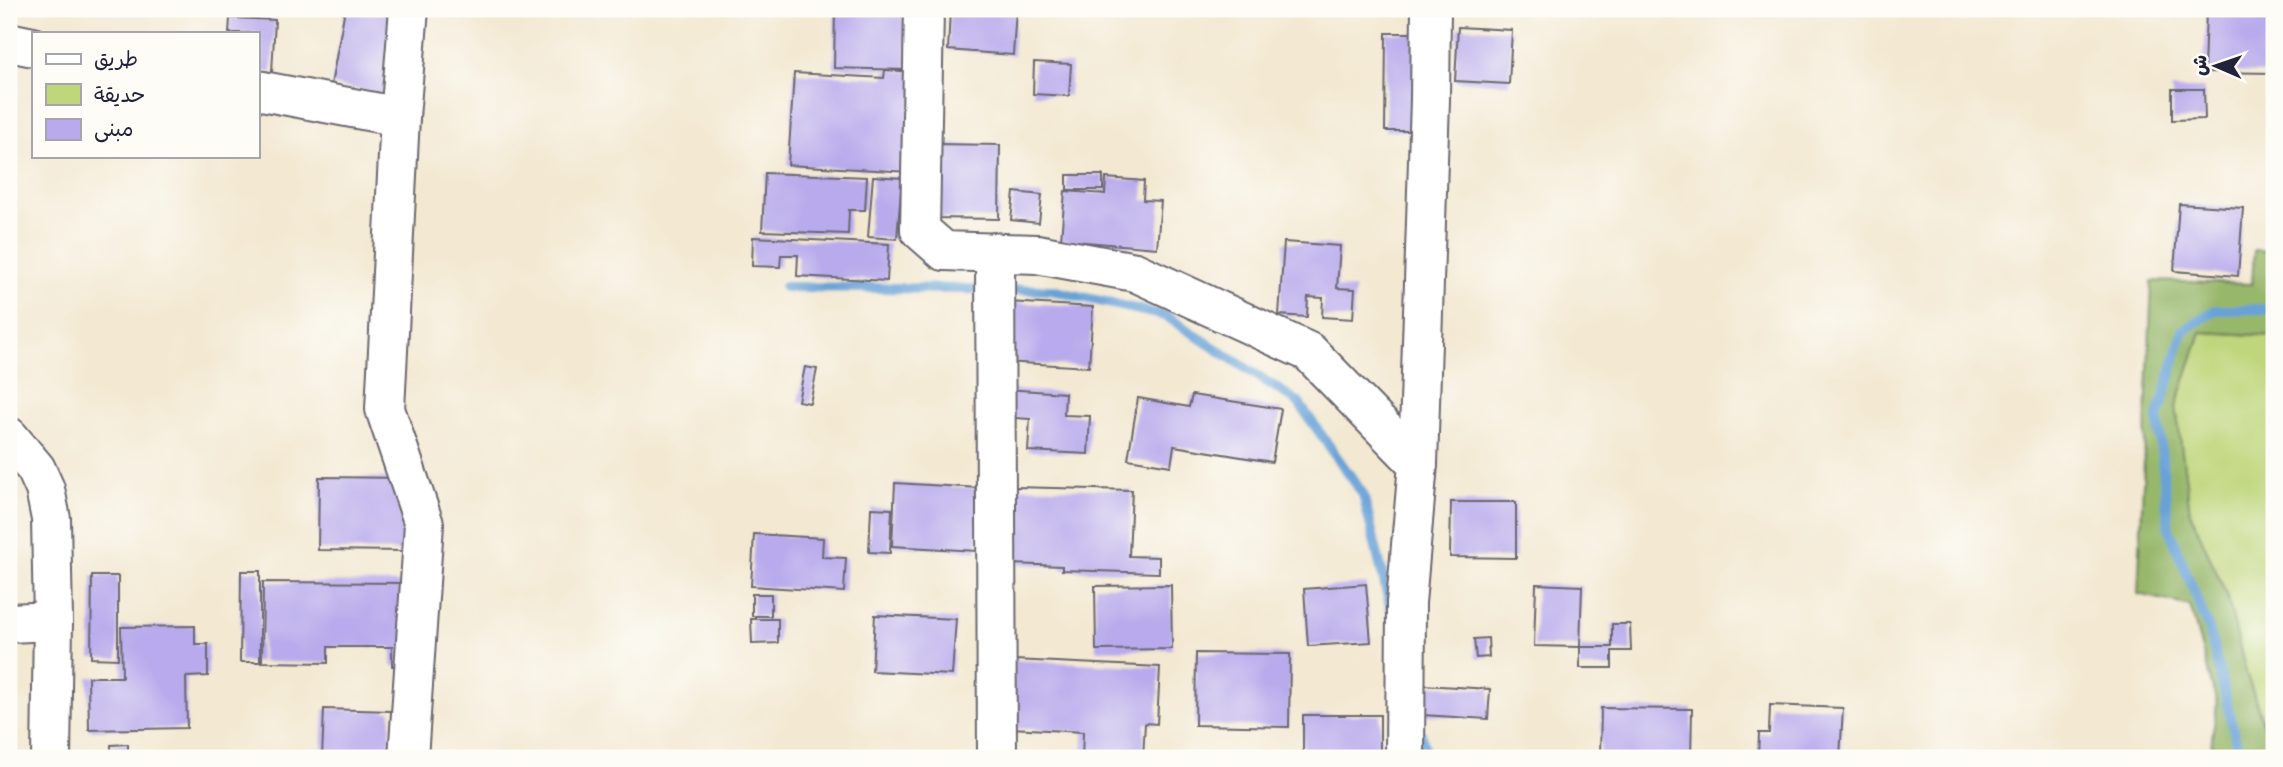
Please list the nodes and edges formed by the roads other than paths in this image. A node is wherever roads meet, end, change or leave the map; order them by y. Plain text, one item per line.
1 (410, 9) edge
2 (924, 9) edge
3 (1431, 9) edge
4 (9, 42) edge
5 (32, 47) edge
6 (259, 90) edge
7 (400, 117) junction
8 (995, 253) junction
9 (9, 437) edge
10 (1418, 464) junction
11 (53, 621) junction
12 (9, 623) edge
13 (1404, 750) edge
14 (51, 758) edge
15 (408, 758) edge
16 (997, 758) edge

1 - 7 street
2 - 8 street
3 - 10 street
4 - 5 street
6 - 7 street
7 - 15 street
8 - 10 street
8 - 16 street
9 - 11 street
10 - 13 street
11 - 12 street
11 - 14 street

